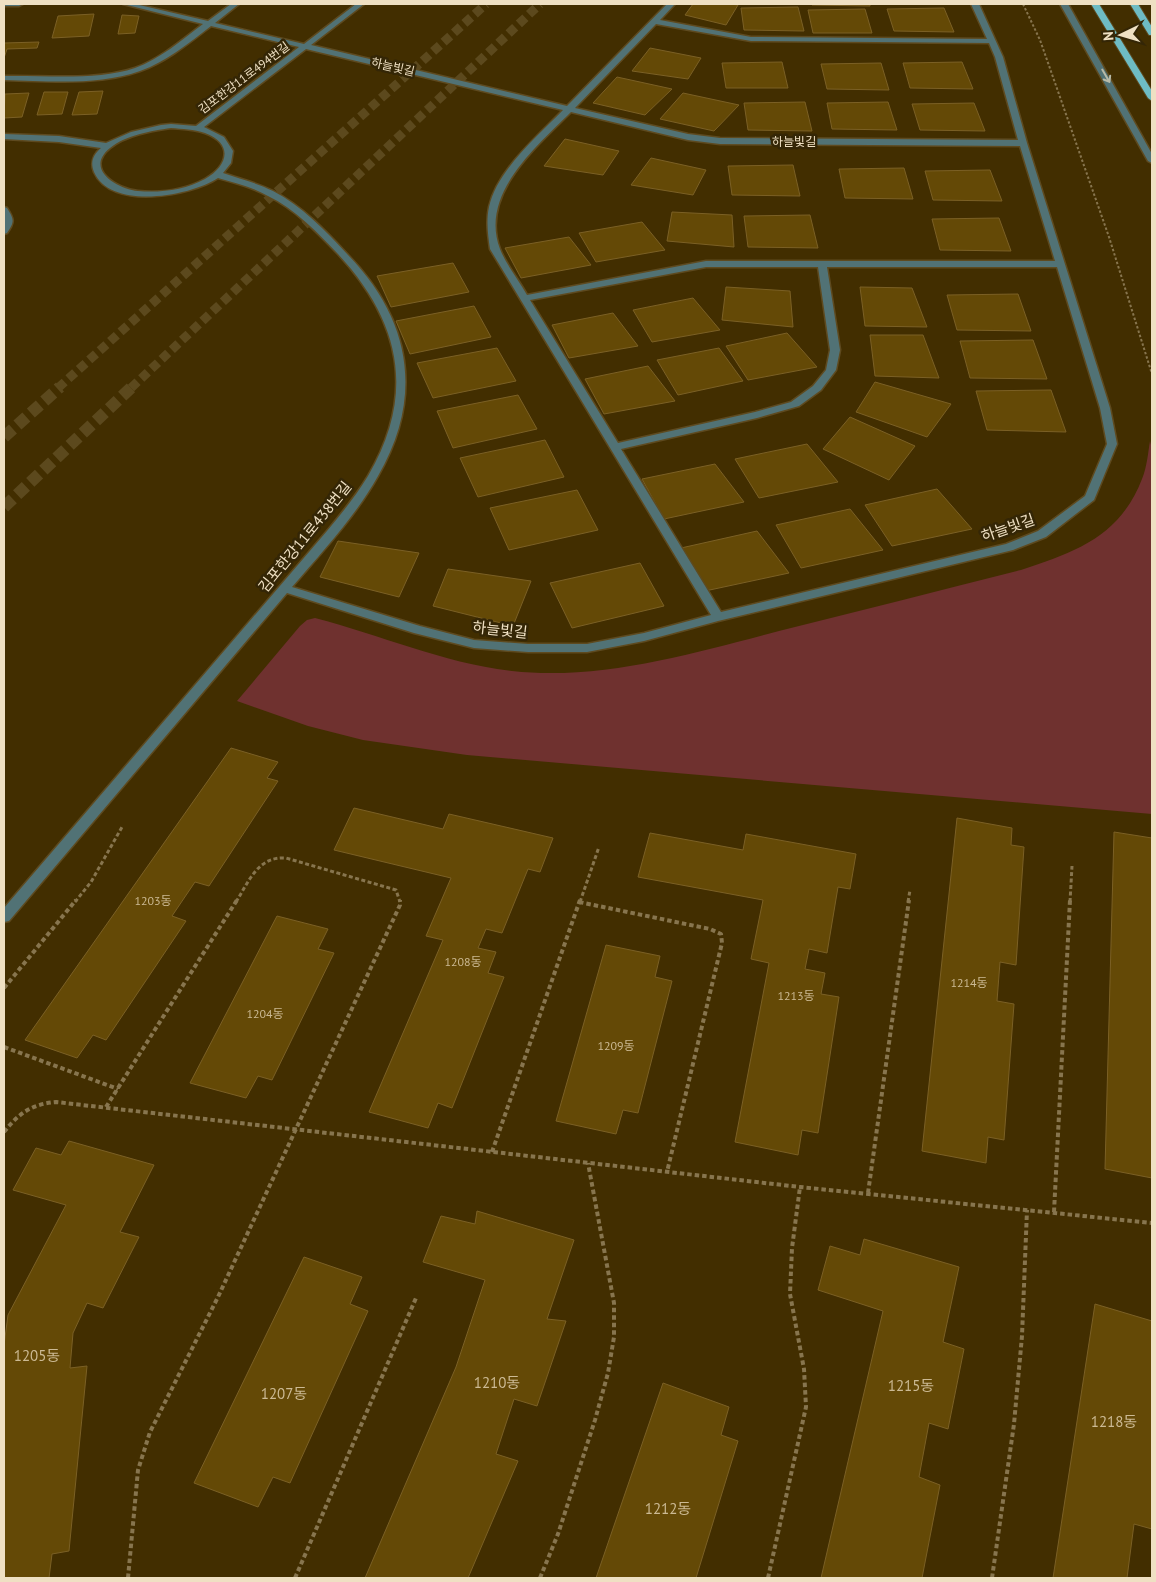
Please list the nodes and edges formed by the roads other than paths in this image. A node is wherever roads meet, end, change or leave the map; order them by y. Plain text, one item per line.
1 (4, 4) edge
2 (19, 4) edge
3 (127, 4) edge
4 (235, 4) edge
5 (360, 4) edge
6 (671, 4) edge
7 (975, 4) edge
8 (1064, 4) edge
9 (1095, 4) edge
10 (1134, 4) edge
11 (655, 21) junction
12 (209, 23) junction
13 (1152, 33) edge
14 (993, 41) junction
15 (305, 46) junction
16 (4, 78) edge
17 (1152, 98) edge
18 (569, 108) junction
19 (197, 128) junction
20 (4, 137) edge
21 (1022, 143) junction
22 (107, 146) junction
23 (1152, 161) edge
24 (219, 174) junction
25 (4, 210) edge
26 (4, 231) edge
27 (822, 263) junction
28 (1060, 264) junction
29 (525, 298) junction
30 (614, 447) junction
31 (284, 588) junction
32 (718, 617) junction
33 (4, 917) edge

1 - 2 street
3 - 12 street, 김포한강11로494번길
4 - 12 street
5 - 15 street, 김포한강11로494번길
6 - 11 street
7 - 14 street, 하늘빛길
8 -> 23 street
9 - 17 highway
10 - 13 highway
11 - 14 street
11 - 18 street
12 - 15 street, 김포한강11로494번길
12 - 16 street
14 - 21 street, 하늘빛길
15 - 18 street, 하늘빛길
15 - 19 street, 김포한강11로494번길
18 - 21 street, 하늘빛길
18 - 29 street
19 - 22 street
19 - 24 street
20 - 22 street
21 - 28 street, 하늘빛길
22 - 24 street
24 - 31 street, 김포한강11로438번길
25 - 26 street
27 - 28 street
27 - 29 street
27 - 30 street
28 - 32 street, 하늘빛길
29 - 30 street
30 - 32 street
31 - 32 street, 하늘빛길
31 - 33 street, 김포한강11로438번길

